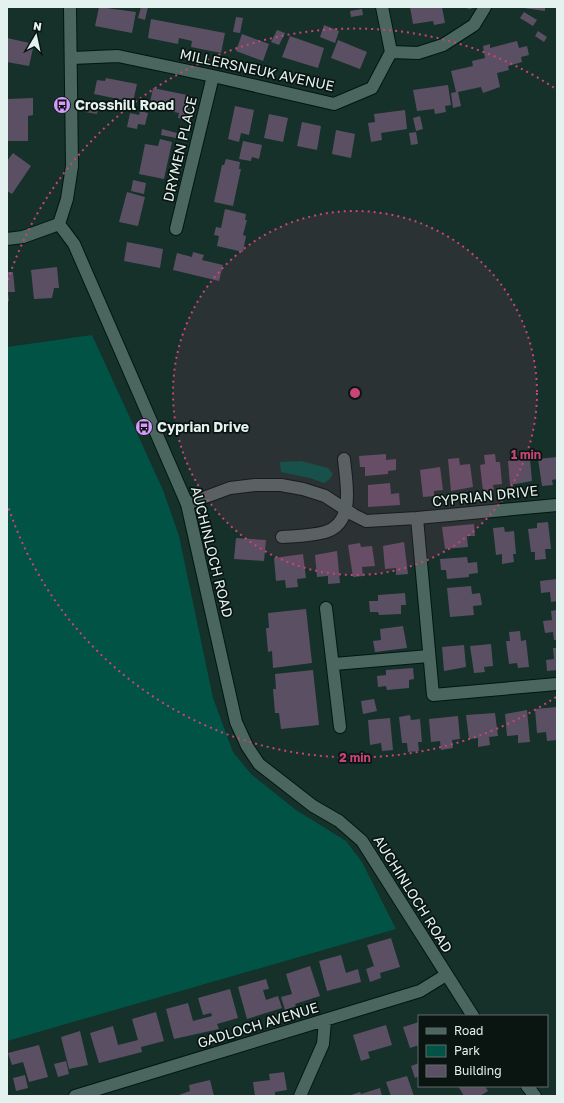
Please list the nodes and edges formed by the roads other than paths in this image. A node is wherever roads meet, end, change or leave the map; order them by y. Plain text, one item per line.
1 (70, 7) edge
2 (382, 7) edge
3 (485, 7) edge
4 (391, 52) junction
5 (72, 58) junction
6 (213, 76) junction
7 (59, 224) junction
8 (176, 229) dead end
9 (7, 239) edge
10 (344, 459) dead end
11 (187, 504) junction
12 (557, 504) edge
13 (346, 510) junction
14 (417, 518) junction
15 (282, 537) dead end
16 (326, 608) dead end
17 (429, 656) junction
18 (334, 664) junction
19 (557, 684) edge
20 (340, 728) dead end
21 (446, 975) junction
22 (472, 1015) edge
23 (325, 1021) junction
24 (528, 1087) edge
25 (75, 1096) edge
26 (300, 1096) edge
27 (535, 1096) edge

1 - 5 street
2 - 4 street
3 - 4 street
4 - 6 street, MILLERSNEUK AVENUE
5 - 6 street, MILLERSNEUK AVENUE
5 - 7 street
6 - 8 street, DRYMEN PLACE
7 - 9 street
7 - 11 street, AUCHINLOCH ROAD
10 - 13 street
11 - 13 street, CYPRIAN DRIVE
11 - 21 street, AUCHINLOCH ROAD
12 - 14 street, CYPRIAN DRIVE
13 - 14 street, CYPRIAN DRIVE
13 - 15 street
14 - 17 street, CYPRIAN DRIVE
16 - 18 street
17 - 18 street
17 - 19 street, CYPRIAN DRIVE
18 - 20 street
21 - 22 street, AUCHINLOCH ROAD
21 - 23 street, GADLOCH AVENUE
23 - 25 street, GADLOCH AVENUE
23 - 26 street
24 - 27 street

